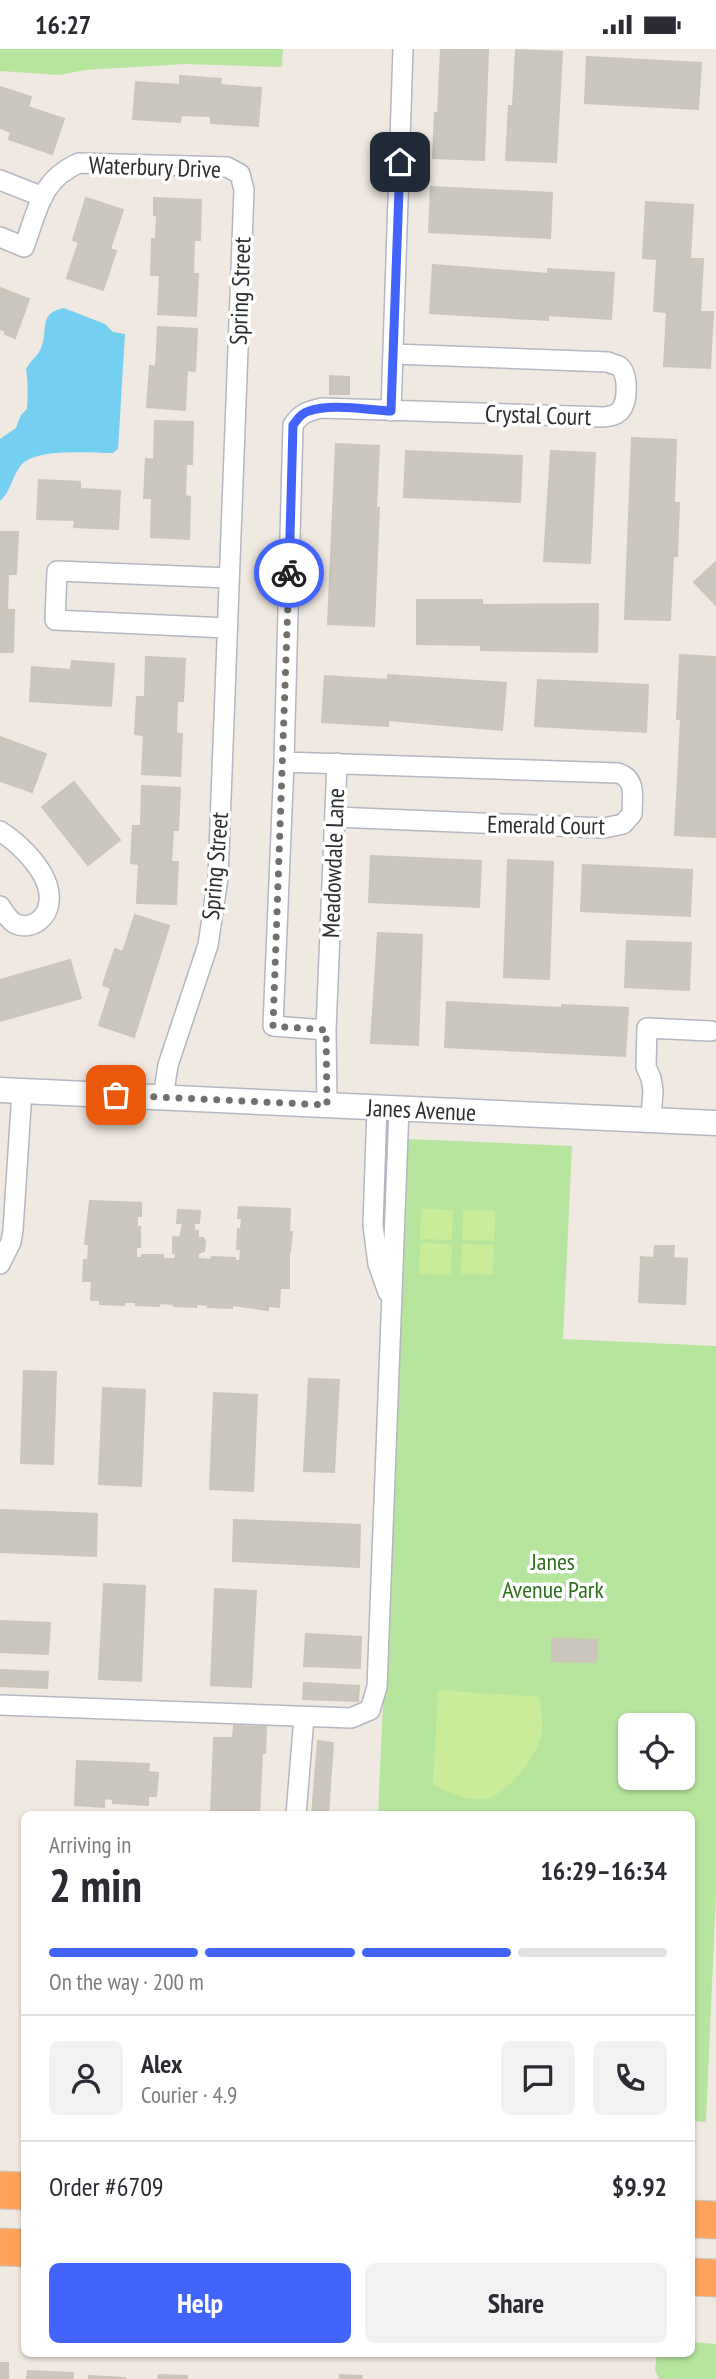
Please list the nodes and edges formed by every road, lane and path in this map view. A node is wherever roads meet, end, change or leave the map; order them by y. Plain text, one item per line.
1 (403, 49) edge
2 (240, 173) joint
3 (0, 180) edge
4 (43, 197) junction
5 (0, 237) edge
6 (394, 353) junction
7 (391, 411) junction
8 (229, 577) junction
9 (227, 628) junction
10 (284, 762) junction
11 (337, 763) junction
12 (335, 817) junction
13 (0, 831) edge
14 (0, 906) edge
15 (326, 1030) junction
16 (711, 1031) dead end
17 (11, 1090) edge
18 (163, 1098) junction
19 (327, 1105) junction
20 (388, 1107) junction
21 (651, 1120) junction
22 (716, 1123) edge
23 (0, 1264) edge
24 (0, 1705) edge
25 (304, 1717) junction
26 (296, 1811) edge
27 (0, 2190) edge
28 (21, 2191) edge
29 (695, 2219) edge
30 (716, 2220) edge
31 (0, 2247) edge
32 (21, 2248) edge
33 (695, 2277) edge
34 (716, 2278) edge

1 - 6 street
2 - 4 street, Waterbury Drive
2 - 8 street, Spring Street
3 - 4 street
4 - 5 street, Waterbury Drive
6 - 7 street
6 - 7 street, Crystal Court
7 - 10 street
8 - 9 street, Spring Street
8 - 9 street
9 - 18 street, Spring Street
10 - 11 street, Meadowdale Lane
10 - 15 street
11 - 12 street, Meadowdale Lane
11 - 12 street, Emerald Court
12 - 15 street, Meadowdale Lane
13 - 14 street
15 - 19 street, Meadowdale Lane
16 - 21 street
17 - 18 street, Janes Avenue
17 - 23 street
18 - 19 street, Janes Avenue
19 - 20 street, Janes Avenue
20 - 21 street, Janes Avenue
20 - 25 street
21 - 22 street, Janes Avenue
24 - 25 street
25 - 26 street
27 - 28 highway
29 - 30 highway
31 - 32 highway
33 - 34 highway

